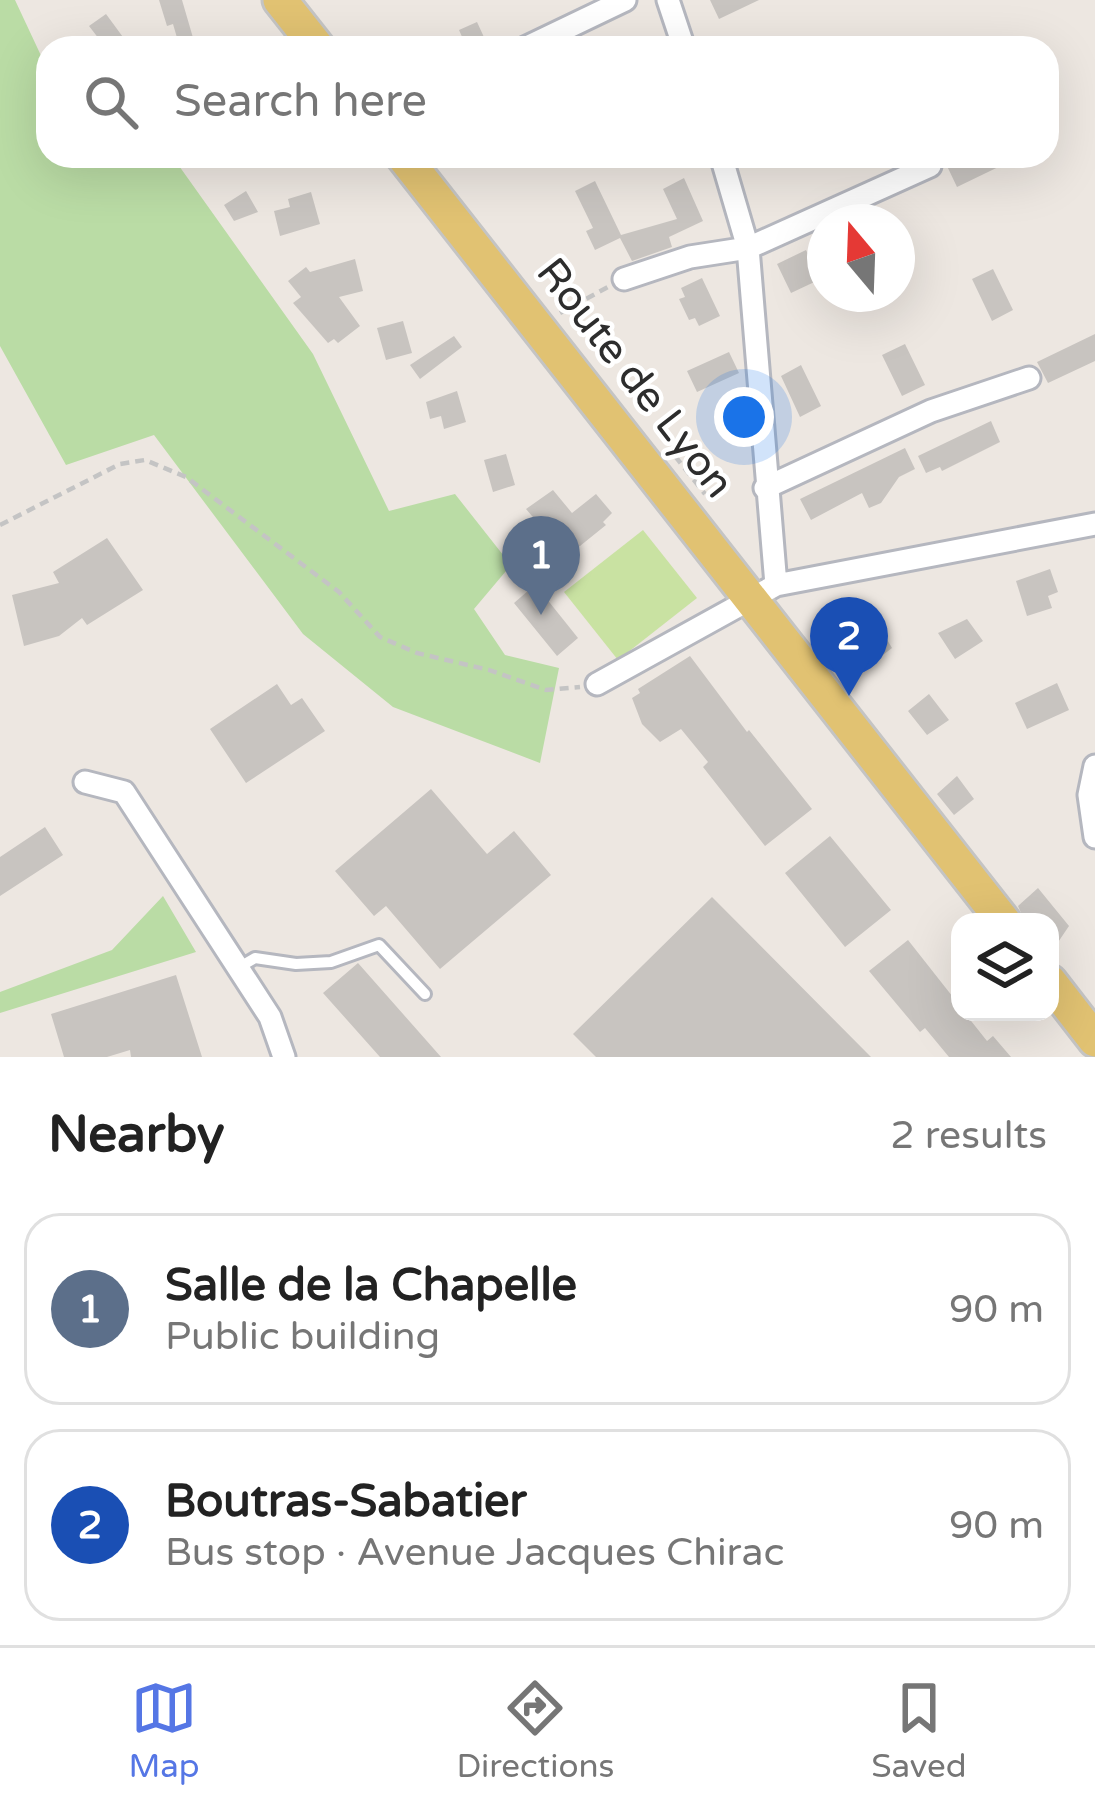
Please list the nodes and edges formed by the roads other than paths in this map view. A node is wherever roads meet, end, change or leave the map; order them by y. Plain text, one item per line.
1 (280, 0) edge
2 (625, 0) edge
3 (668, 0) edge
4 (308, 36) edge
5 (550, 36) edge
6 (680, 36) edge
7 (413, 168) edge
8 (725, 168) edge
9 (926, 168) edge
10 (748, 248) junction
11 (624, 279) road end
12 (1029, 378) dead end
13 (765, 488) junction
14 (1095, 524) edge
15 (762, 592) junction
16 (597, 684) dead end
17 (1095, 766) edge
18 (86, 782) dead end
19 (1095, 837) edge
20 (997, 913) edge
21 (238, 968) junction
22 (425, 994) dead end
23 (1059, 994) edge
24 (1095, 1040) edge
25 (284, 1057) edge

1 - 4 main road
2 - 5 street
3 - 6 street
7 - 15 main road, Route de Lyon
8 - 10 street
9 - 10 street
10 - 11 street
10 - 13 street
12 - 13 street
13 - 15 street
14 - 15 street
15 - 16 street
15 - 20 main road, Route de Lyon
17 - 19 street
18 - 21 street
21 - 22 lane
21 - 25 street
23 - 24 main road

